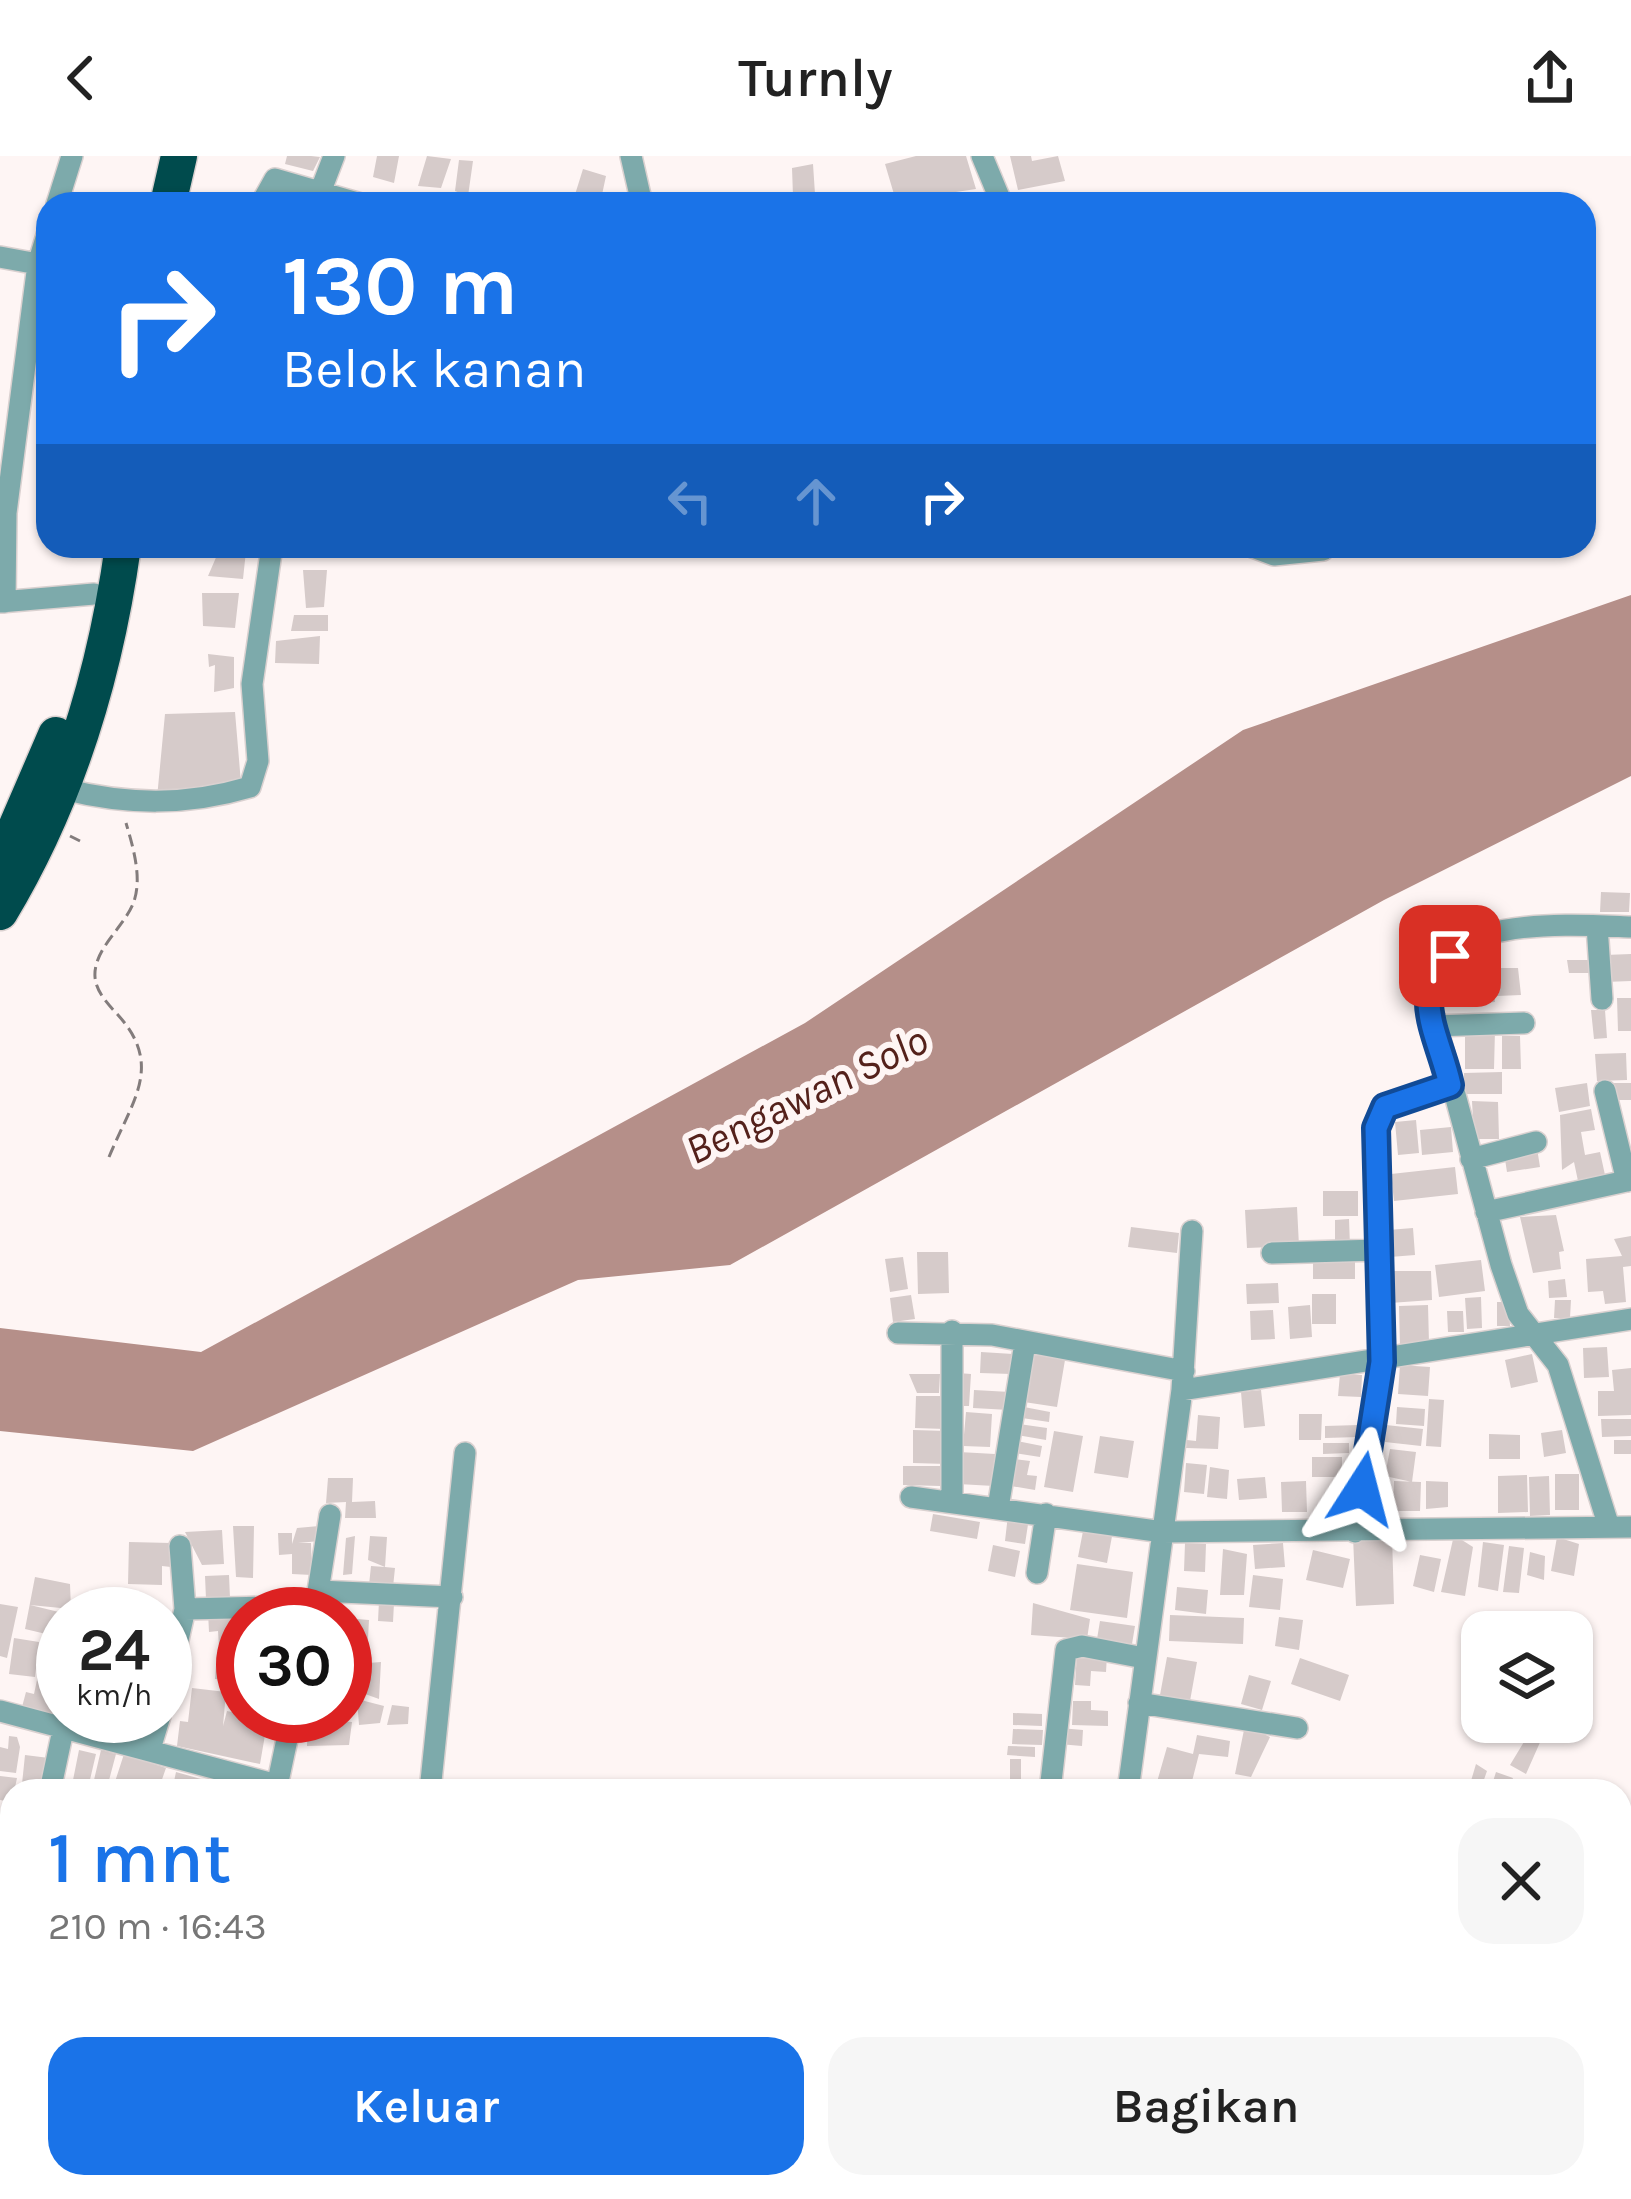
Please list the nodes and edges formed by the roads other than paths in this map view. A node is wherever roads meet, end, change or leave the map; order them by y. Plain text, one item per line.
1 (72, 156) edge
2 (154, 156) edge
3 (179, 156) edge
4 (334, 156) edge
5 (631, 156) edge
6 (982, 156) edge
7 (321, 190) junction
8 (61, 192) edge
9 (148, 192) edge
10 (172, 192) edge
11 (268, 192) edge
12 (326, 192) edge
13 (639, 192) edge
14 (997, 192) edge
15 (0, 257) edge
16 (36, 265) edge
17 (36, 280) edge
18 (100, 558) edge
19 (121, 558) edge
20 (270, 558) edge
21 (94, 594) junction
22 (2, 602) edge
23 (62, 789) junction
24 (0, 863) edge
25 (0, 912) edge
26 (1598, 926) junction
27 (1631, 927) edge
28 (1602, 999) dead end
29 (1524, 1023) dead end
30 (1434, 1026) junction
31 (1450, 1085) junction
32 (1605, 1091) dead end
33 (1536, 1142) dead end
34 (1471, 1159) junction
35 (1629, 1180) edge
36 (1486, 1213) junction
37 (1192, 1231) dead end
38 (1378, 1250) junction
39 (1272, 1253) dead end
40 (1631, 1319) edge
41 (952, 1331) junction
42 (898, 1333) dead end
43 (1534, 1333) junction
44 (1025, 1342) junction
45 (1382, 1362) junction
46 (1183, 1381) junction
47 (466, 1453) dead end
48 (911, 1497) dead end
49 (952, 1500) junction
50 (998, 1508) junction
51 (1046, 1514) junction
52 (330, 1515) dead end
53 (1620, 1527) edge
54 (1163, 1532) junction
55 (1355, 1532) junction
56 (180, 1546) dead end
57 (1037, 1573) dead end
58 (183, 1587) edge
59 (319, 1587) edge
60 (452, 1598) junction
61 (372, 1602) edge
62 (1144, 1658) junction
63 (1139, 1703) junction
64 (0, 1711) edge
65 (36, 1717) edge
66 (1298, 1728) dead end
67 (60, 1743) edge
68 (131, 1743) edge
69 (152, 1743) edge
70 (286, 1743) edge
71 (150, 1749) junction
72 (53, 1779) edge
73 (247, 1779) edge
74 (278, 1779) edge
75 (431, 1779) edge
76 (1051, 1779) edge
77 (1130, 1779) edge

1 - 8 street
2 - 9 highway
3 - 10 highway
4 - 7 street
5 - 13 street
6 - 14 street
7 - 11 street
7 - 12 street
15 - 16 street
17 - 22 street
18 - 21 highway
19 - 23 highway
20 - 23 street
21 - 22 street
21 - 24 highway
23 - 25 highway
26 - 27 street
26 - 28 street
26 - 30 street
29 - 30 street
30 - 31 street
31 - 34 street
31 - 38 street
32 - 35 street
33 - 34 street
34 - 36 street
35 - 36 street
36 - 43 street
37 - 46 street
38 - 39 street
38 - 45 street
40 - 43 street
41 - 42 street
41 - 44 street
41 - 49 street
43 - 45 street
43 - 53 street
44 - 46 street
44 - 50 street
45 - 46 street
45 - 55 street
46 - 54 street
47 - 60 street
48 - 49 street
49 - 50 street
50 - 51 street
51 - 54 street
51 - 57 street
52 - 59 street
53 - 55 street
54 - 55 street
54 - 62 street
56 - 58 street
60 - 61 street
60 - 75 street
62 - 63 street
62 - 76 street
63 - 66 street
63 - 77 street
64 - 65 street
67 - 72 street
68 - 71 street
69 - 71 street
70 - 74 street
71 - 73 street

